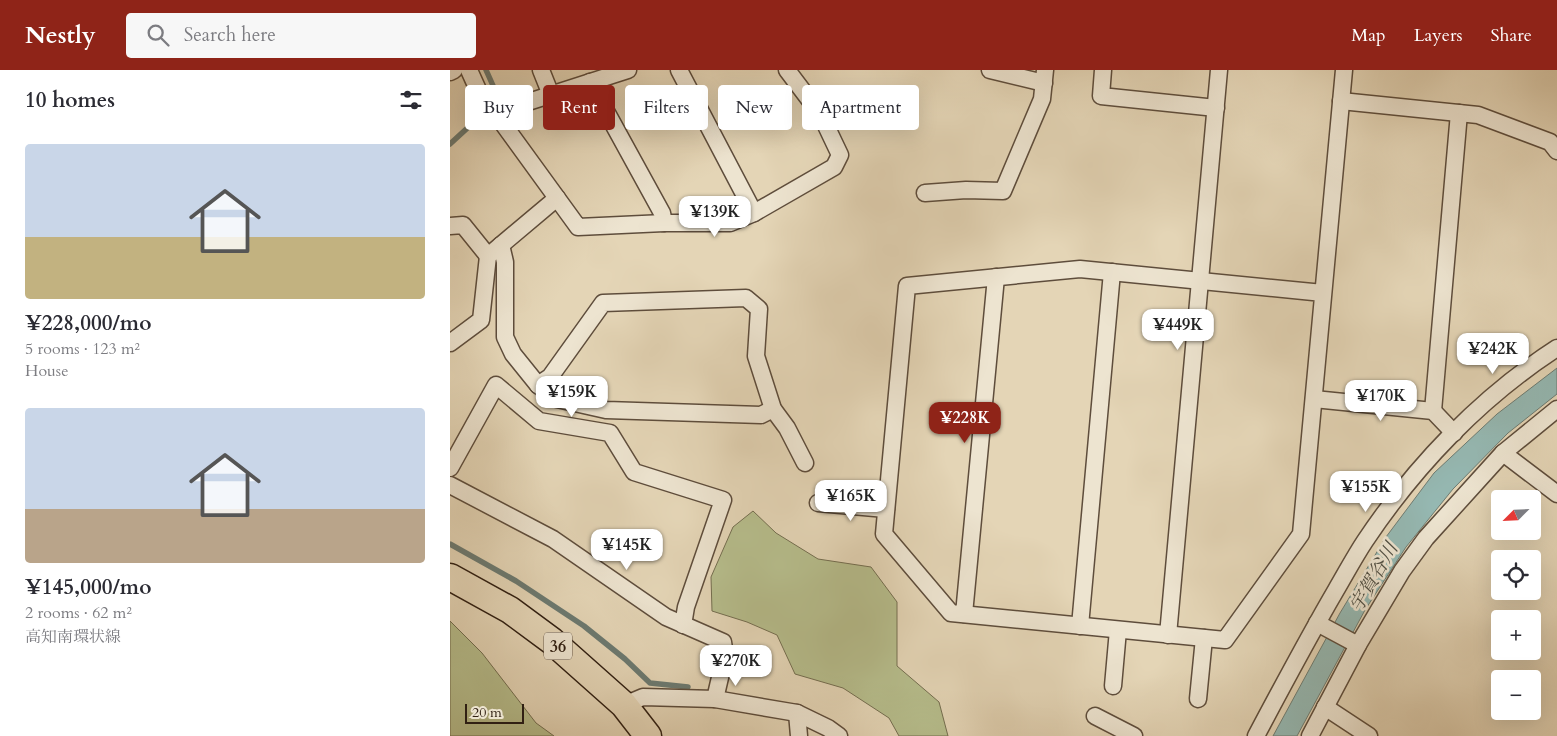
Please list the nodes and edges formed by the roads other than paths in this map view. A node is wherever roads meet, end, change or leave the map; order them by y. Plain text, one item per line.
1 (454, 70) edge
2 (469, 70) edge
3 (541, 70) edge
4 (628, 70) edge
5 (679, 70) edge
6 (787, 70) edge
7 (990, 70) edge
8 (1103, 70) edge
9 (1220, 70) edge
10 (1344, 70) edge
11 (450, 72) edge
12 (1044, 76) edge
13 (590, 82) junction
14 (476, 85) edge
15 (547, 85) edge
16 (581, 85) edge
17 (1341, 101) junction
18 (1216, 108) junction
19 (1459, 113) junction
20 (508, 130) edge
21 (1557, 152) edge
22 (925, 193) dead end
23 (557, 198) junction
24 (754, 213) junction
25 (664, 223) junction
26 (450, 226) edge
27 (501, 245) junction
28 (488, 256) junction
29 (1112, 272) junction
30 (996, 277) junction
31 (1200, 281) junction
32 (1324, 293) junction
33 (450, 343) edge
34 (1557, 348) edge
35 (538, 385) junction
36 (1314, 399) junction
37 (773, 409) junction
38 (1557, 409) edge
39 (1433, 411) junction
40 (1454, 433) junction
41 (1502, 453) junction
42 (805, 463) dead end
43 (450, 468) edge
44 (450, 486) edge
45 (1557, 494) edge
46 (818, 504) dead end
47 (886, 509) junction
48 (450, 577) edge
49 (964, 614) junction
50 (1320, 624) junction
51 (683, 625) junction
52 (1080, 626) junction
53 (1118, 630) junction
54 (1168, 635) junction
55 (1204, 638) junction
56 (1355, 643) junction
57 (1113, 686) dead end
58 (715, 699) junction
59 (1198, 699) dead end
60 (624, 705) junction
61 (1326, 707) junction
62 (797, 713) junction
63 (1096, 716) dead end
64 (648, 736) edge
65 (799, 736) edge
66 (839, 736) edge
67 (1134, 736) edge
68 (1256, 736) edge
69 (1310, 736) edge
70 (1369, 736) edge

1 - 11 street
2 - 14 street
3 - 15 street
4 - 13 street
5 - 24 street
6 - 24 street
7 - 12 street
8 - 18 street
9 - 18 street
10 - 17 street
12 - 22 street
13 - 16 street
13 - 25 street
17 - 19 street
17 - 32 street
18 - 31 street
19 - 21 street
19 - 39 street
20 - 23 street
23 - 25 street
23 - 27 street
24 - 25 street
26 - 28 street
27 - 28 street
27 - 35 street
28 - 33 street
29 - 30 street
29 - 31 street
29 - 52 street
30 - 47 street
30 - 49 street
31 - 32 street
31 - 54 street
32 - 36 street
34 - 40 street
35 - 37 street
35 - 37 street
36 - 39 street
36 - 55 street
37 - 42 street
38 - 41 street
39 - 40 street
40 - 50 street
41 - 45 street
41 - 56 street
43 - 51 street
44 - 51 street
46 - 47 street
47 - 49 street
48 - 60 main road, 36
49 - 52 street
50 - 56 street
50 - 68 street
51 - 58 street
52 - 53 street
53 - 54 street
53 - 57 street
54 - 55 street
55 - 59 street
56 - 61 street
58 - 60 street
58 - 62 street
60 - 64 main road, 36
61 - 69 street
61 - 70 street
62 - 65 street
62 - 66 street
63 - 67 street

